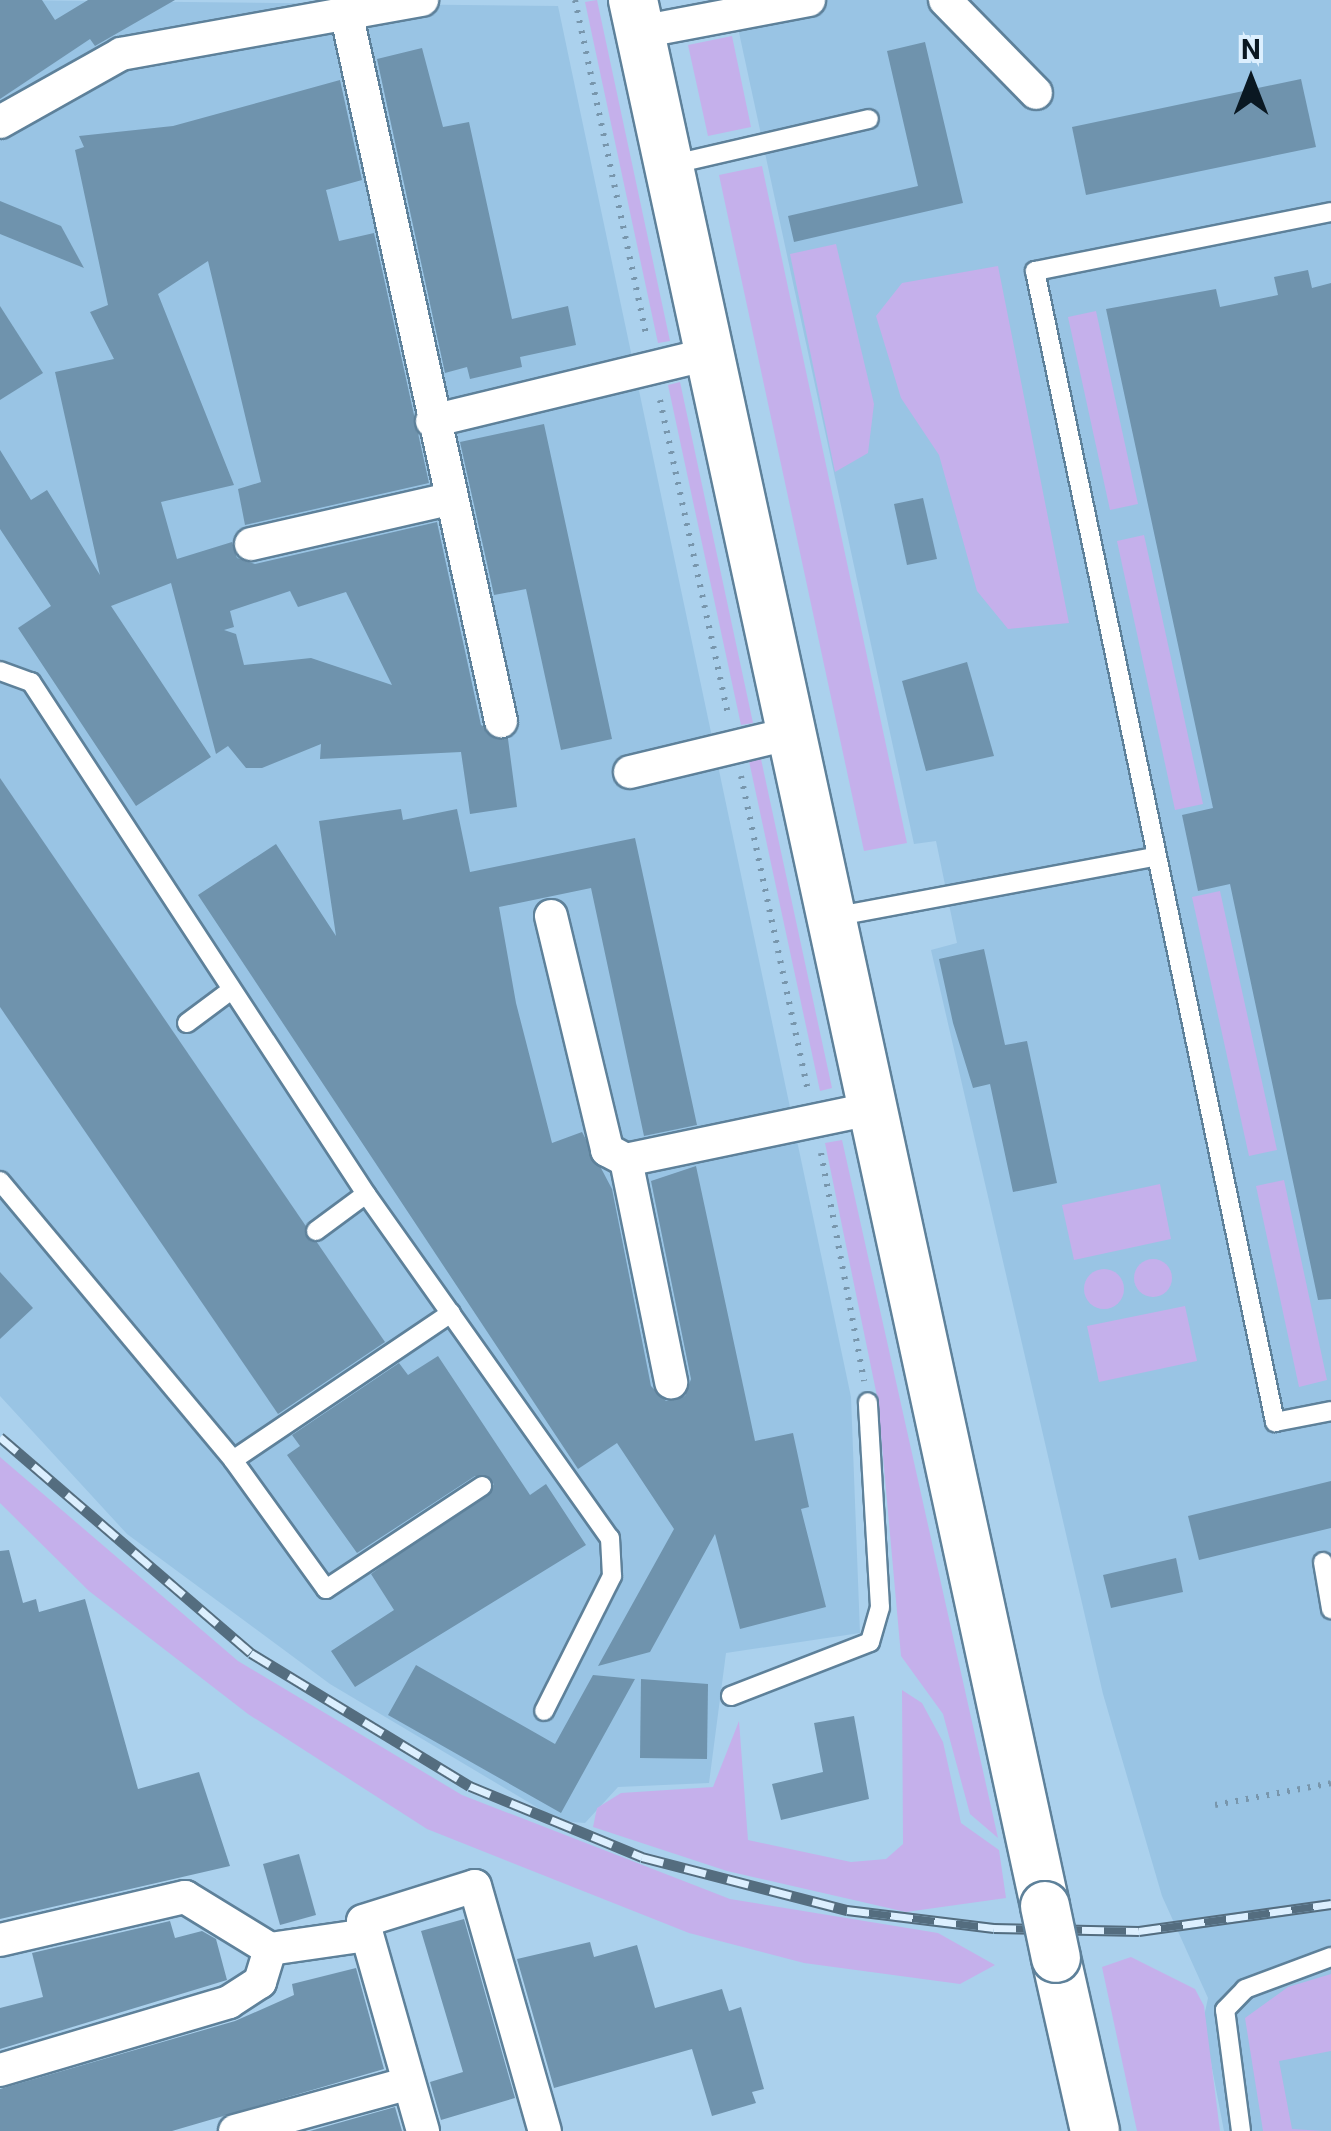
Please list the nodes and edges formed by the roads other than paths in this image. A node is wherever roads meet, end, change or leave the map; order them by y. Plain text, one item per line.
1 (422, 0) edge
2 (809, 0) edge
3 (945, 0) edge
4 (346, 12) junction
5 (637, 16) edge
6 (1036, 94) dead end
7 (869, 119) dead end
8 (0, 122) edge
9 (669, 165) junction
10 (1331, 212) edge
11 (710, 354) junction
12 (432, 421) junction
13 (450, 498) junction
14 (251, 544) dead end
15 (0, 670) edge
16 (501, 721) dead end
17 (792, 733) junction
18 (630, 772) dead end
19 (1154, 857) junction
20 (550, 916) dead end
21 (832, 917) junction
22 (230, 991) junction
23 (187, 1023) dead end
24 (874, 1108) junction
25 (626, 1160) junction
26 (2, 1190) edge
27 (366, 1194) junction
28 (316, 1231) dead end
29 (451, 1313) junction
30 (671, 1382) dead end
31 (868, 1402) road end
32 (1331, 1410) edge
33 (233, 1460) junction
34 (482, 1486) dead end
35 (1323, 1562) dead end
36 (1331, 1609) edge
37 (731, 1696) dead end
38 (544, 1711) dead end
39 (368, 1935) junction
40 (0, 1940) edge
41 (270, 1949) junction
42 (1331, 1957) edge
43 (0, 2070) edge
44 (409, 2083) junction
45 (235, 2131) edge
46 (423, 2131) edge
47 (545, 2131) edge
48 (1095, 2131) edge
49 (1241, 2131) edge

1 - 4 street
2 - 5 street
3 - 6 street
4 - 8 street
4 - 12 street
5 - 9 main road
7 - 9 lane
9 - 11 main road
10 - 19 lane
11 - 12 street
11 - 17 main road
12 - 13 street
13 - 14 street
13 - 16 street
15 - 22 lane
17 - 18 street
17 - 21 main road
19 - 21 lane
19 - 32 lane
20 - 25 street
21 - 24 main road
22 - 23 lane
22 - 27 lane
24 - 25 street
24 - 48 main road, bridge
25 - 30 street
26 - 33 lane
27 - 28 lane
27 - 29 lane
29 - 33 lane
29 - 38 lane
31 - 37 lane
33 - 34 lane
35 - 36 lane
39 - 41 street
39 - 44 street
39 - 47 street
40 - 41 street
41 - 43 street
42 - 49 lane
44 - 45 street
44 - 46 street

